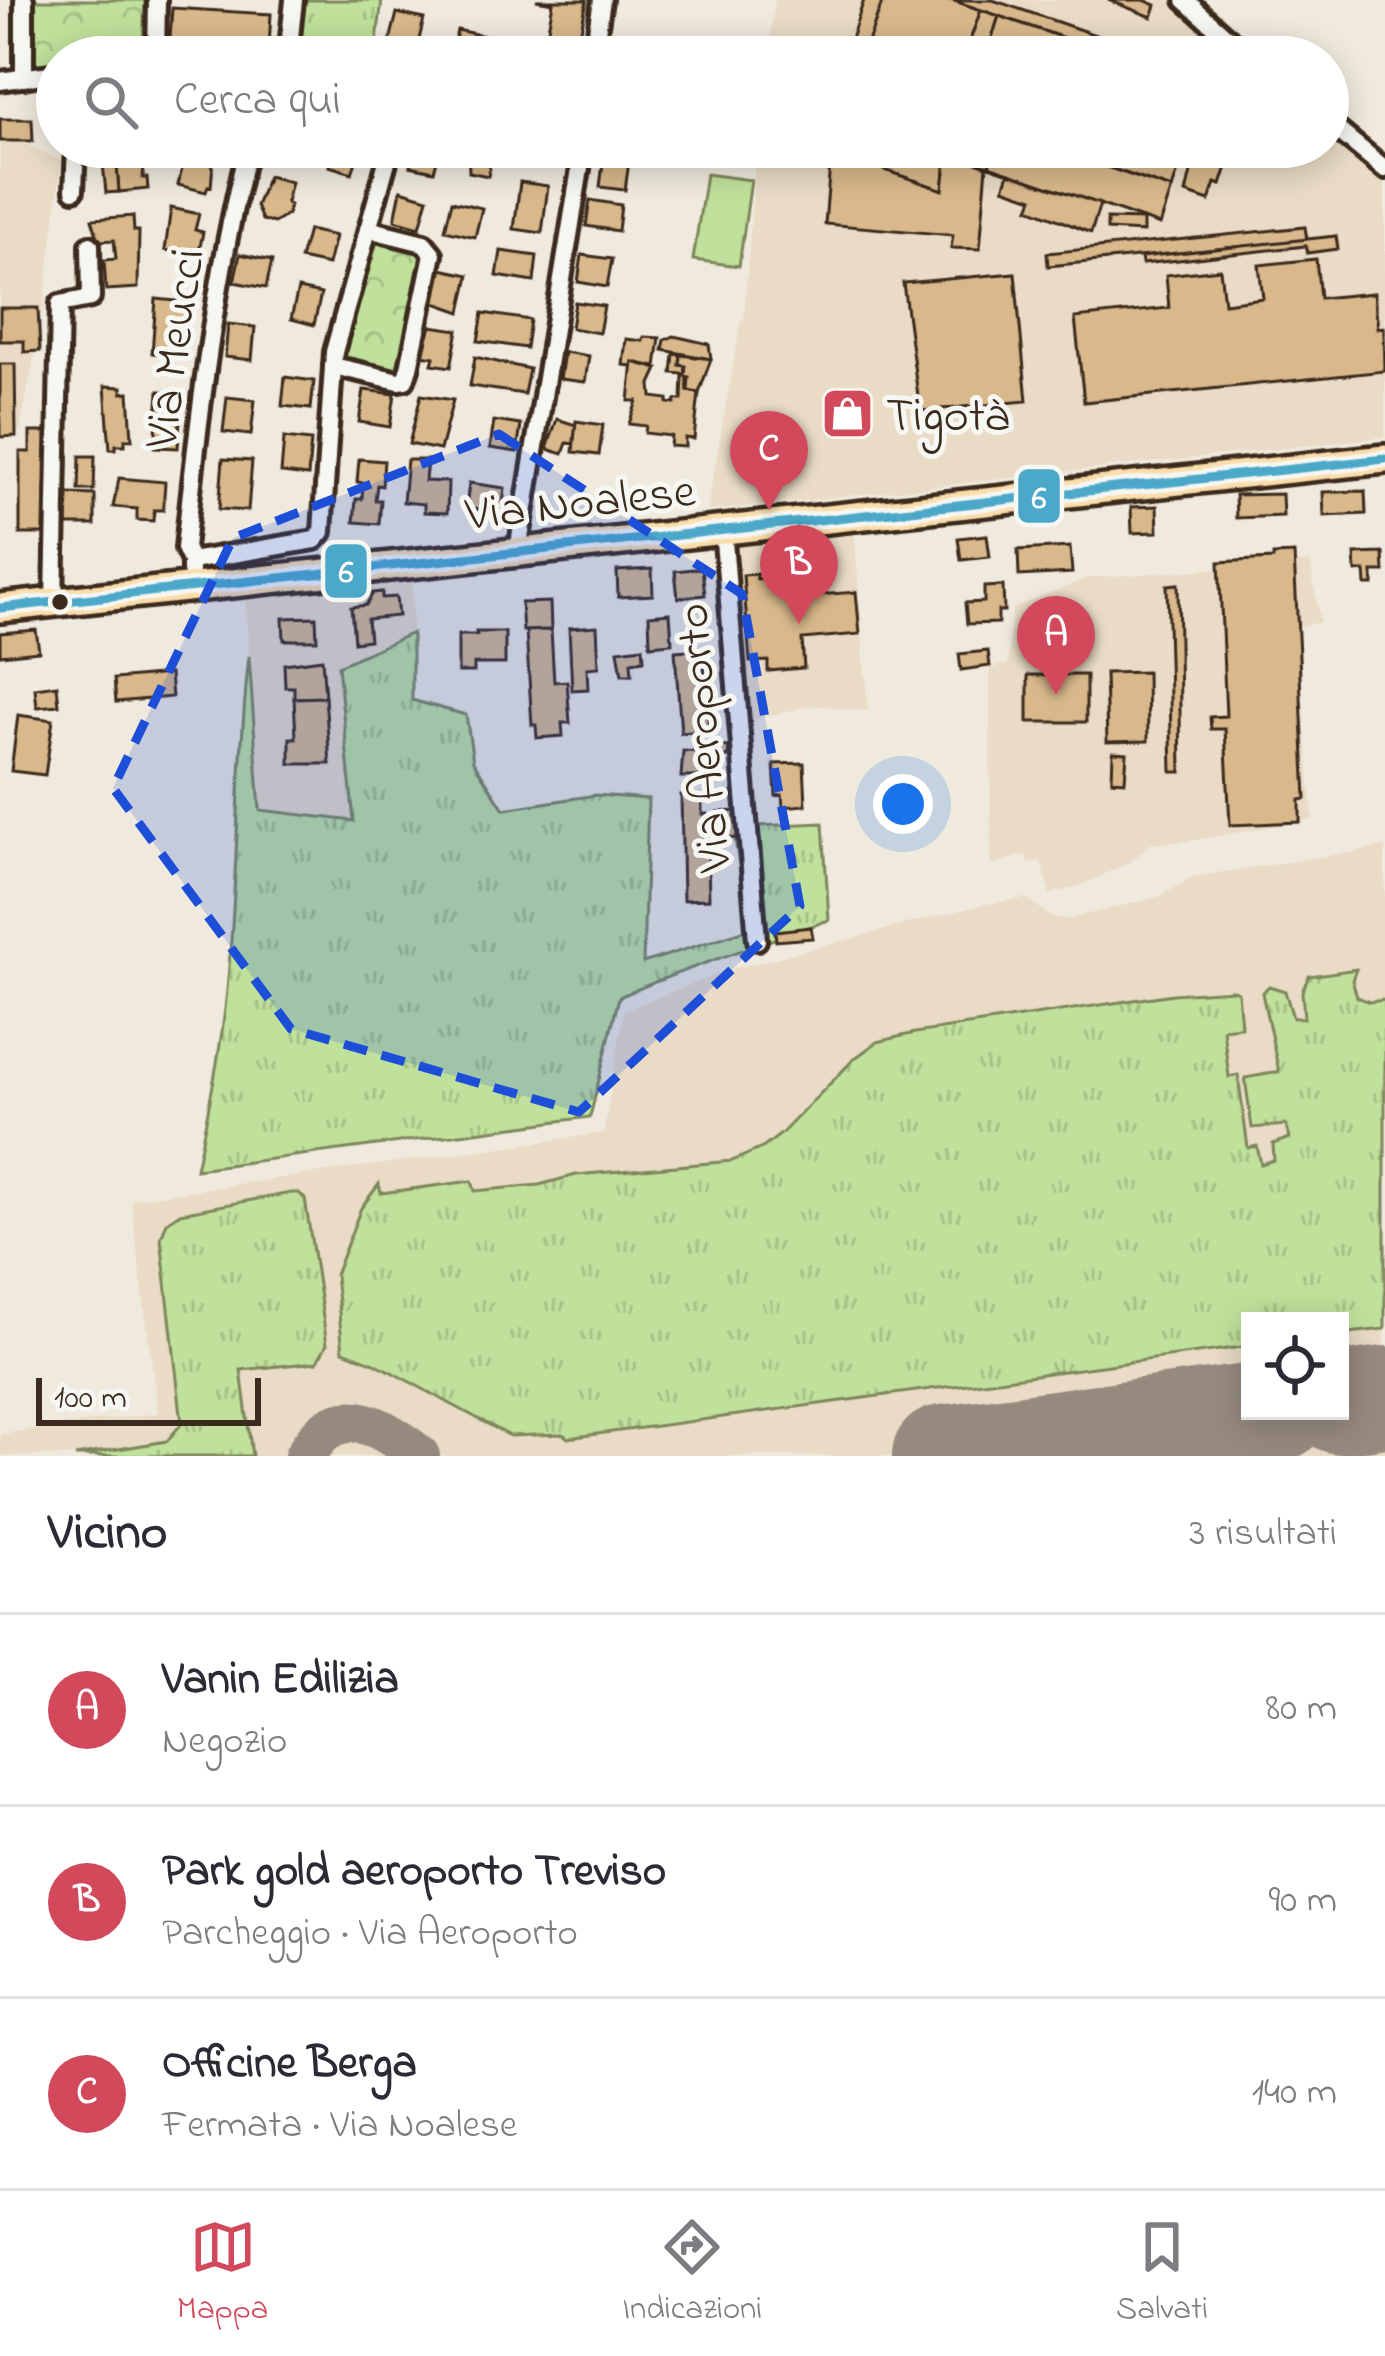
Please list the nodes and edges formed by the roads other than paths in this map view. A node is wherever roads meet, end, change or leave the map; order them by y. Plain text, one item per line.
1 (24, 0) edge
2 (158, 0) edge
3 (294, 0) edge
4 (602, 0) edge
5 (1185, 0) edge
6 (157, 36) edge
7 (290, 36) edge
8 (596, 36) edge
9 (1225, 36) edge
10 (36, 76) edge
11 (24, 78) junction
12 (0, 81) edge
13 (1349, 139) edge
14 (75, 168) edge
15 (243, 168) edge
16 (385, 168) edge
17 (581, 168) edge
18 (1385, 169) edge
19 (74, 190) dead end
20 (368, 229) junction
21 (90, 245) dead end
22 (333, 366) junction
23 (1385, 459) edge
24 (723, 530) junction
25 (518, 551) junction
26 (191, 574) junction
27 (54, 603) junction
28 (0, 608) edge
29 (757, 940) dead end

1 - 11 street
2 - 6 street
3 - 7 street
4 - 8 street
5 - 9 street
10 - 11 street
11 - 12 street
13 - 18 street
14 - 19 street
15 - 26 street, Via Meucci
16 - 20 street
17 - 25 street
20 - 22 street
20 - 22 street
21 - 27 street
22 - 26 street
23 - 24 main road, Via Noalese
24 - 25 main road, Via Noalese
24 - 29 street, Via Aeroporto
25 - 26 main road, Via Noalese
26 - 27 main road, Via Noalese
27 - 28 main road, Via Noalese

